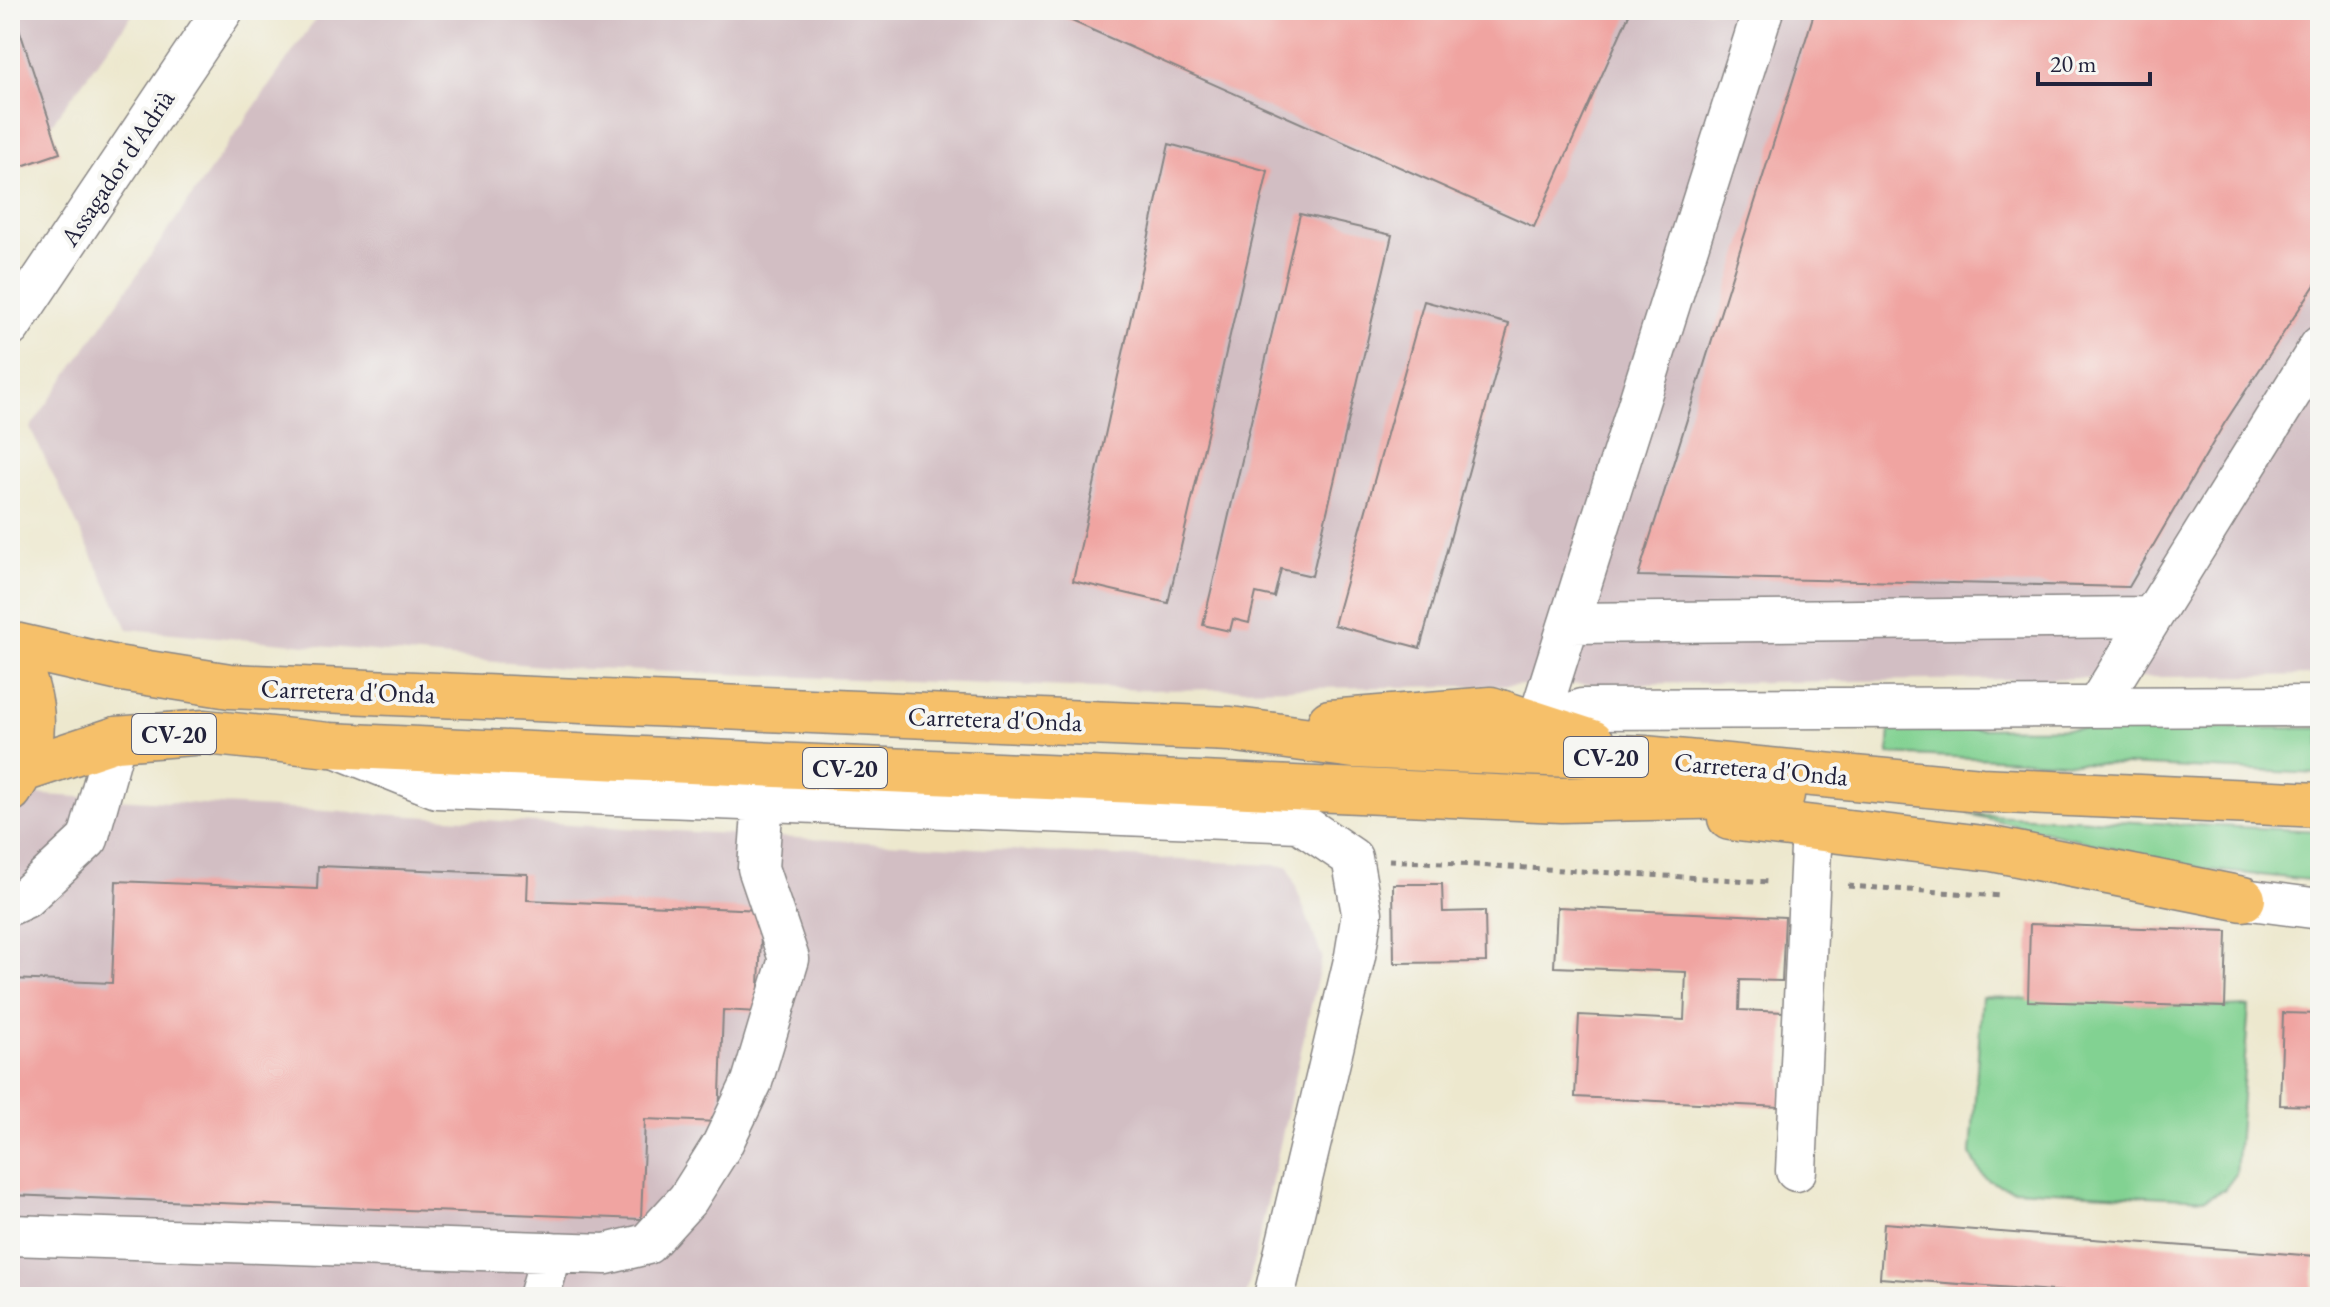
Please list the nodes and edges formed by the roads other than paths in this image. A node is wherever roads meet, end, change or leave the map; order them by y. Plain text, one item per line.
1 (223, 10) edge
2 (1763, 10) edge
3 (10, 327) edge
4 (2320, 346) edge
5 (2152, 617) junction
6 (1569, 623) junction
7 (10, 647) edge
8 (2320, 706) edge
9 (2096, 707) junction
10 (1537, 724) junction
11 (1230, 729) junction
12 (116, 739) junction
13 (1644, 758) junction
14 (17, 780) edge
15 (764, 782) junction
16 (1981, 790) junction
17 (1561, 800) junction
18 (2320, 805) edge
19 (1812, 827) junction
20 (2243, 899) joint
21 (10, 905) edge
22 (2320, 909) edge
23 (1796, 1171) dead end
24 (10, 1235) edge
25 (552, 1252) junction
26 (539, 1297) edge
27 (1274, 1297) edge

1 - 3 street, Assagador d'Adrià
2 - 6 street
4 - 5 street
5 - 6 street
5 - 9 street
6 - 10 street
7 - 11 main road, Carretera d'Onda / CV-20
7 - 14 main road, CV-20
8 - 9 street
9 - 10 street
10 - 11 main road
10 - 13 main road
11 - 13 main road, Carretera d'Onda / CV-20
12 - 14 main road, Carretera d'Onda / CV-20
12 - 15 main road, Carretera d'Onda / CV-20
12 - 21 street
13 - 16 main road, Carretera d'Onda / CV-20
15 - 17 main road, Carretera d'Onda / CV-20
15 - 25 street
15 - 27 street, Carretera d'Onda
16 - 17 main road, Carretera d'Onda / CV-20
16 - 18 main road, Carretera d'Onda / CV-20
17 - 19 main road
19 - 20 main road
19 - 23 street
20 - 22 street
24 - 25 street
25 - 26 street

